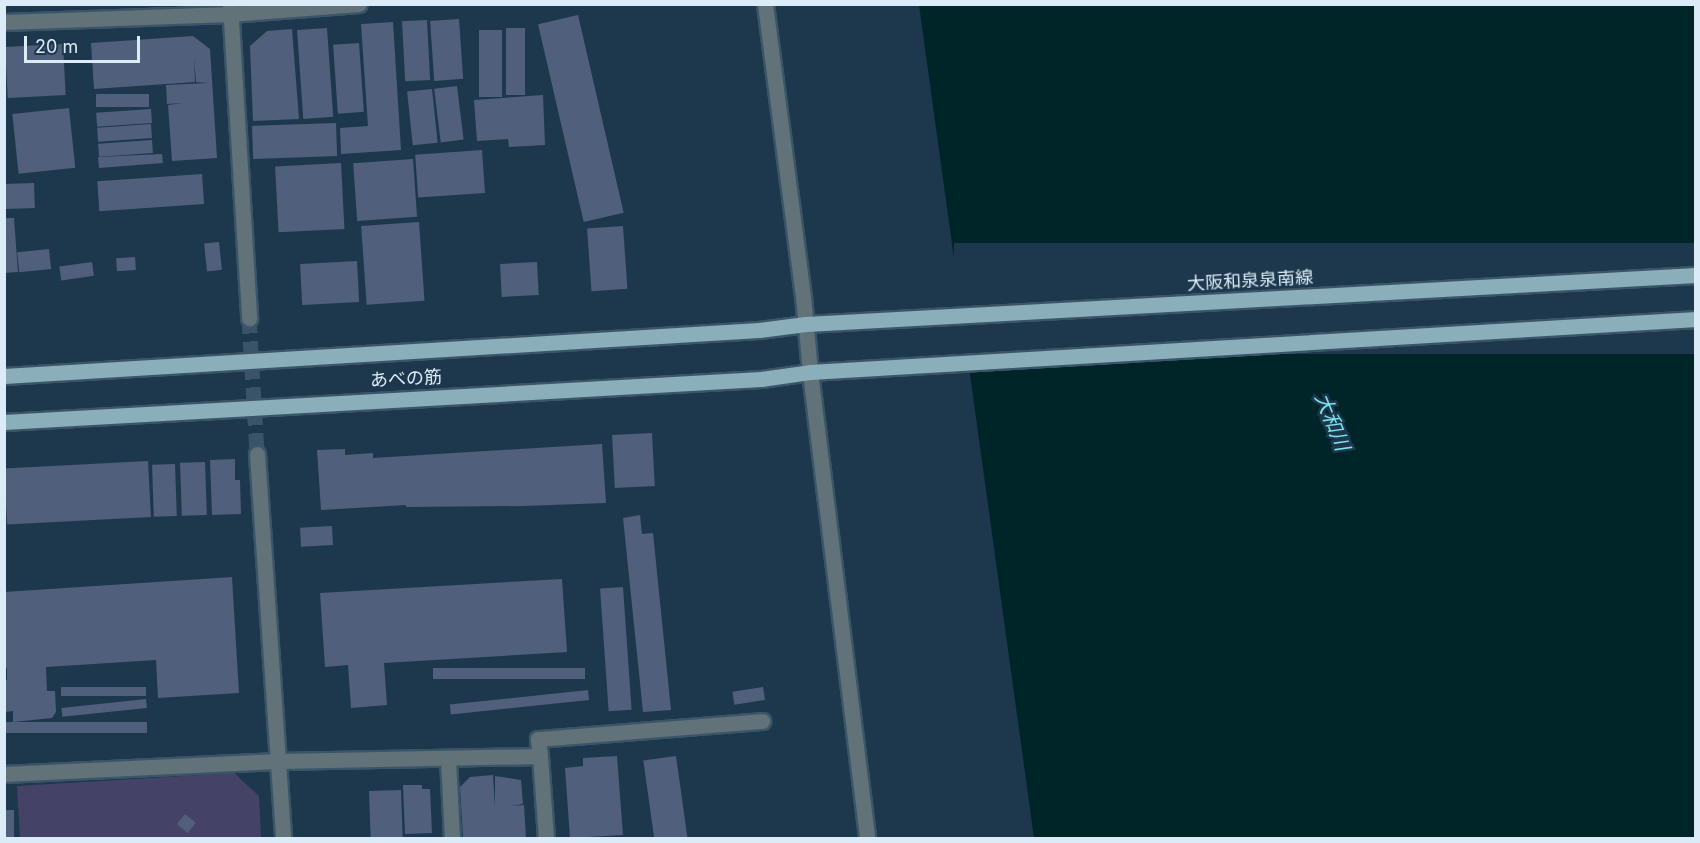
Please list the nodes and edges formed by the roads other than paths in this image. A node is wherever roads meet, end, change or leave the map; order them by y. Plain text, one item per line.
1 (359, 4) edge
2 (765, 4) edge
3 (230, 9) edge
4 (4, 22) edge
5 (1695, 275) edge
6 (249, 318) tunnel mouth
7 (1695, 319) edge
8 (806, 324) junction
9 (810, 372) junction
10 (4, 376) edge
11 (4, 422) edge
12 (257, 454) tunnel mouth
13 (762, 721) dead end
14 (540, 756) junction
15 (448, 759) junction
16 (278, 761) junction
17 (4, 774) edge
18 (283, 838) edge
19 (452, 838) edge
20 (546, 838) edge
21 (867, 838) edge

1 - 3 street
2 - 8 street
3 - 4 street
3 - 6 street
5 - 8 main road, 大阪和泉泉南線
7 - 9 main road
8 - 9 street
8 - 10 main road, あべの筋
9 - 11 main road, あべの筋
9 - 21 street
12 - 16 street
13 - 14 street
14 - 15 street
14 - 20 street
15 - 16 street
15 - 19 street
16 - 17 street
16 - 18 street

